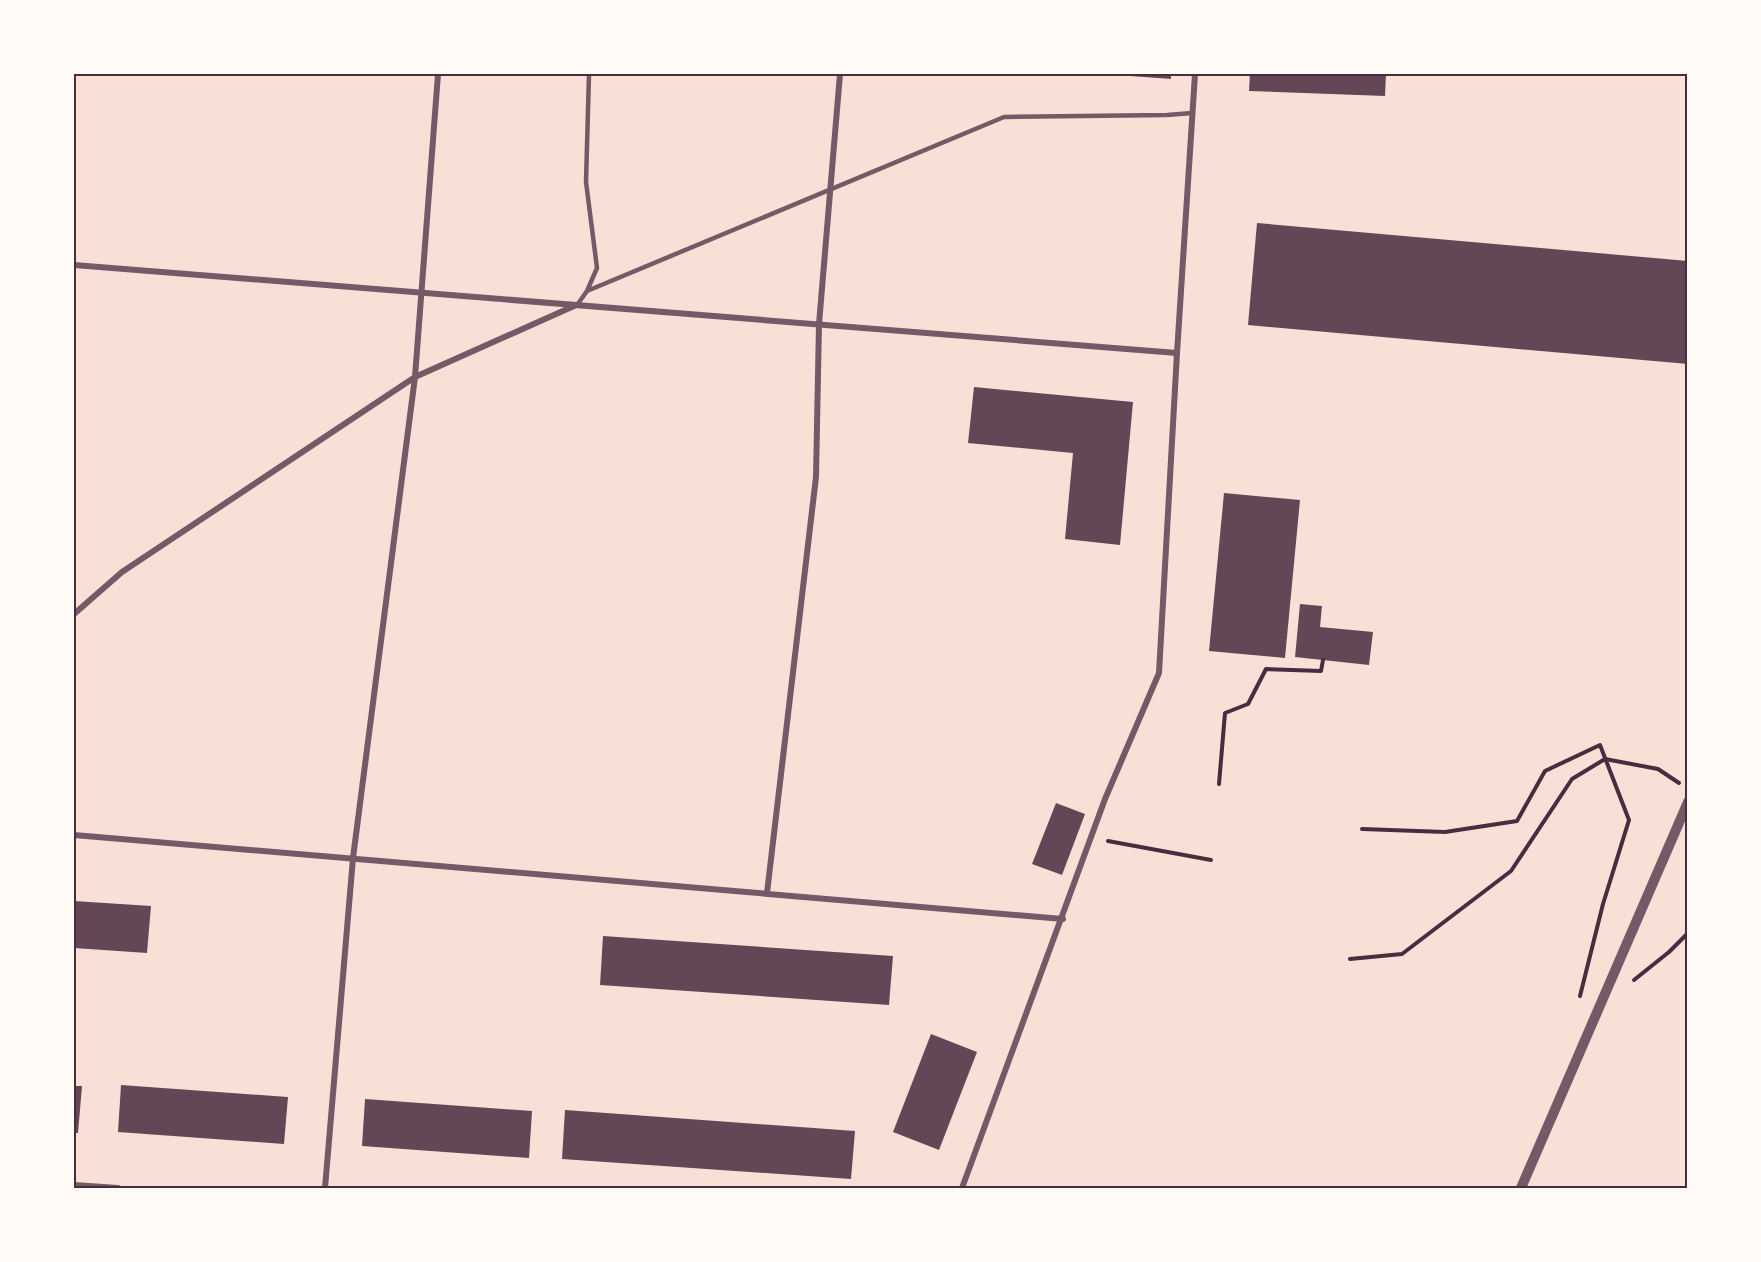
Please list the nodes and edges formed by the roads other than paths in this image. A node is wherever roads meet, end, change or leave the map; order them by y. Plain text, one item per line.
1 (438, 74) edge
2 (589, 74) edge
3 (840, 74) edge
4 (1195, 74) edge
5 (1192, 112) junction
6 (830, 189) junction
7 (74, 265) edge
8 (587, 291) junction
9 (422, 293) junction
10 (577, 305) junction
11 (819, 324) junction
12 (1177, 353) junction
13 (415, 377) junction
14 (74, 614) edge
15 (1688, 802) edge
16 (74, 835) edge
17 (353, 858) junction
18 (767, 893) junction
19 (1063, 918) junction
20 (74, 1185) edge
21 (118, 1188) edge
22 (325, 1188) edge
23 (962, 1188) edge
24 (1521, 1188) edge

1 - 9 street
2 - 8 lane
3 - 6 street
4 - 5 street
5 - 6 lane
5 - 12 street
6 - 8 lane
6 - 11 street
7 - 9 street
8 - 10 lane
9 - 10 street
9 - 13 street
10 - 11 street
10 - 13 street
11 - 12 street
11 - 18 street
12 - 19 street
13 - 14 street
13 - 17 street
15 - 24 street
16 - 17 street
17 - 18 street
17 - 22 street
18 - 19 street
19 - 23 street
20 - 21 street

